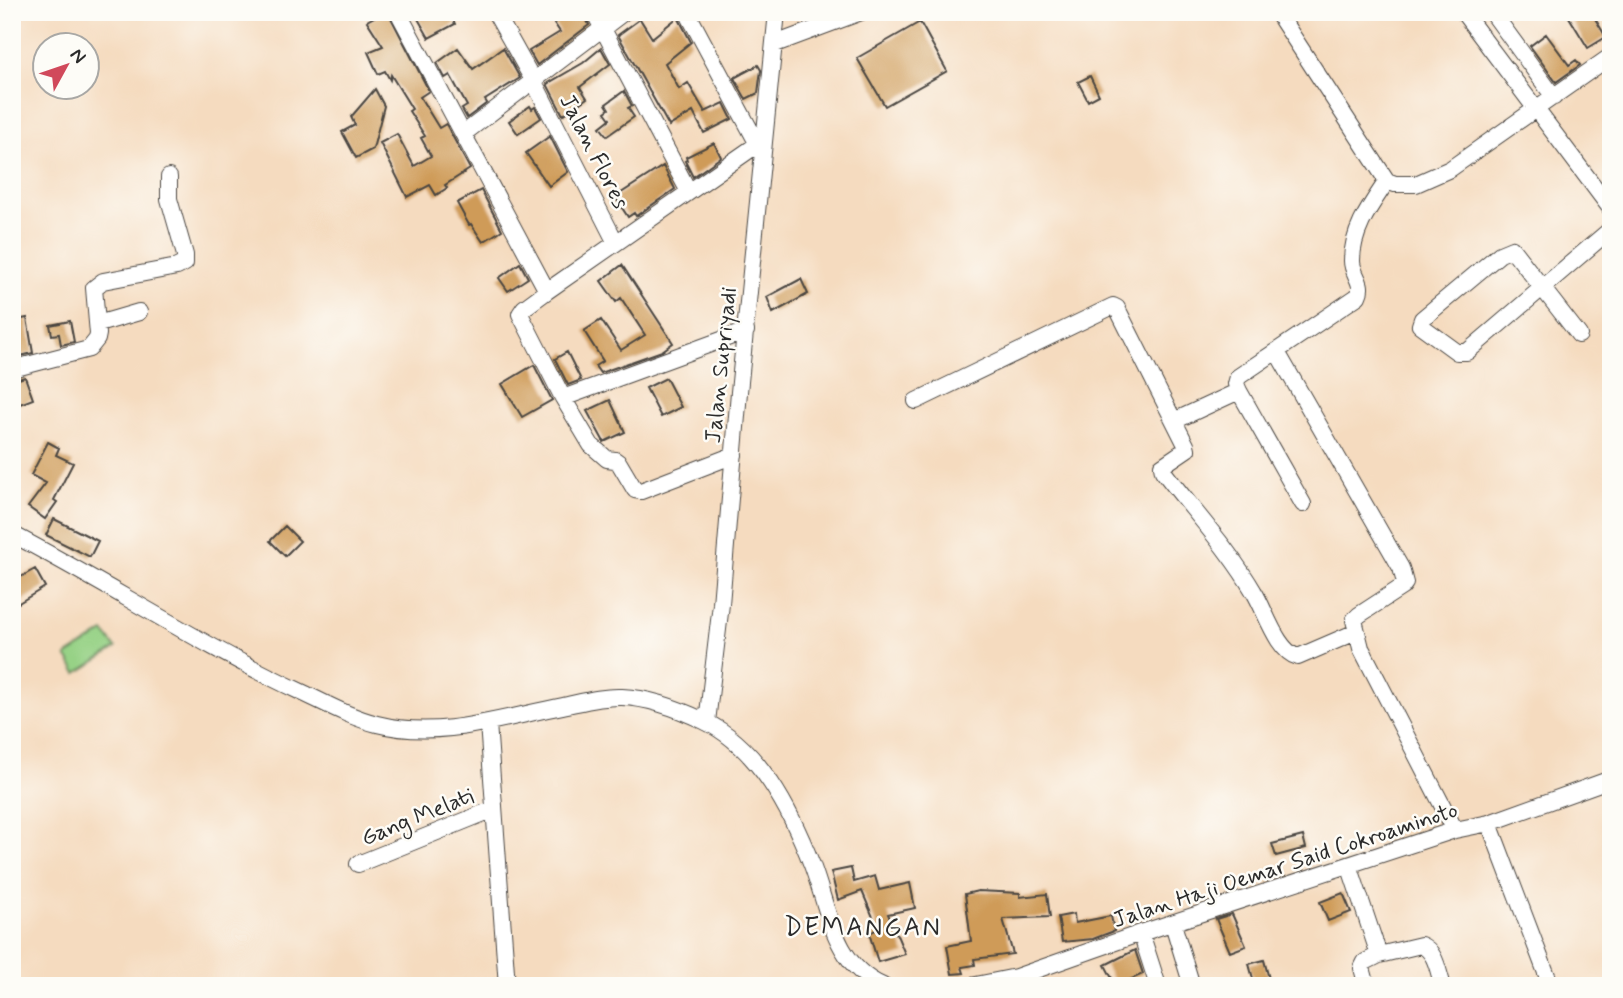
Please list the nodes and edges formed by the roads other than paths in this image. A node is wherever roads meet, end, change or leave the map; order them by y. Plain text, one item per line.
1 (398, 12) edge
2 (495, 12) edge
3 (594, 12) edge
4 (624, 12) edge
5 (687, 12) edge
6 (777, 12) edge
7 (861, 12) edge
8 (1277, 12) edge
9 (1464, 12) edge
10 (1492, 12) edge
11 (603, 29) junction
12 (775, 44) junction
13 (1611, 56) edge
14 (533, 80) junction
15 (1554, 97) junction
16 (1537, 109) junction
17 (463, 134) junction
18 (760, 148) junction
19 (169, 177) dead end
20 (1387, 181) junction
21 (689, 192) junction
22 (1611, 209) edge
23 (1611, 229) edge
24 (616, 243) junction
25 (1541, 288) junction
26 (547, 291) junction
27 (139, 312) dead end
28 (98, 324) junction
29 (746, 331) junction
30 (1579, 335) dead end
31 (1277, 352) junction
32 (12, 369) edge
33 (1238, 391) junction
34 (562, 398) junction
35 (916, 401) dead end
36 (1174, 421) junction
37 (734, 455) junction
38 (1303, 504) dead end
39 (12, 534) edge
40 (1356, 632) junction
41 (707, 722) junction
42 (488, 723) junction
43 (1609, 785) edge
44 (494, 809) junction
45 (1489, 823) junction
46 (1455, 830) junction
47 (358, 864) dead end
48 (1349, 865) junction
49 (1173, 924) junction
50 (1141, 933) junction
51 (1379, 955) junction
52 (507, 986) edge
53 (883, 986) edge
54 (971, 986) edge
55 (1158, 986) edge
56 (1192, 986) edge
57 (1367, 986) edge
58 (1443, 986) edge
59 (1551, 986) edge

1 - 17 street
2 - 14 street, Jalan Flores
3 - 11 street
4 - 11 street
5 - 18 street
6 - 12 street, Jalan Supriyadi
7 - 12 street
8 - 20 street
9 - 16 street
10 - 15 street
11 - 14 street
11 - 21 street
12 - 18 street, Jalan Supriyadi
13 - 15 street
14 - 17 street
14 - 24 street, Jalan Flores
15 - 16 street
16 - 20 street
16 - 22 street
17 - 26 street
18 - 21 street
18 - 29 street, Jalan Supriyadi
19 - 28 street
20 - 31 street
21 - 24 street
23 - 25 street
24 - 26 street
25 - 25 street
25 - 30 street
26 - 34 street
27 - 28 street
28 - 32 street
29 - 34 street
29 - 37 street, Jalan Supriyadi
31 - 33 street
31 - 40 street
33 - 36 street
33 - 38 street
34 - 37 street
35 - 36 street
36 - 40 street
37 - 41 street, Jalan Supriyadi
39 - 42 street
40 - 46 street
41 - 42 street
41 - 53 street
42 - 44 street
43 - 45 street, Jalan Haji Oemar Said Cokroaminoto
44 - 47 street, Gang Melati
44 - 52 street
45 - 46 street, Jalan Haji Oemar Said Cokroaminoto
45 - 59 street
46 - 48 street, Jalan Haji Oemar Said Cokroaminoto
48 - 49 street, Jalan Haji Oemar Said Cokroaminoto
48 - 51 street
49 - 50 street, Jalan Haji Oemar Said Cokroaminoto
49 - 56 street
50 - 54 street, Jalan Haji Oemar Said Cokroaminoto
50 - 55 street
51 - 57 street
51 - 58 street

